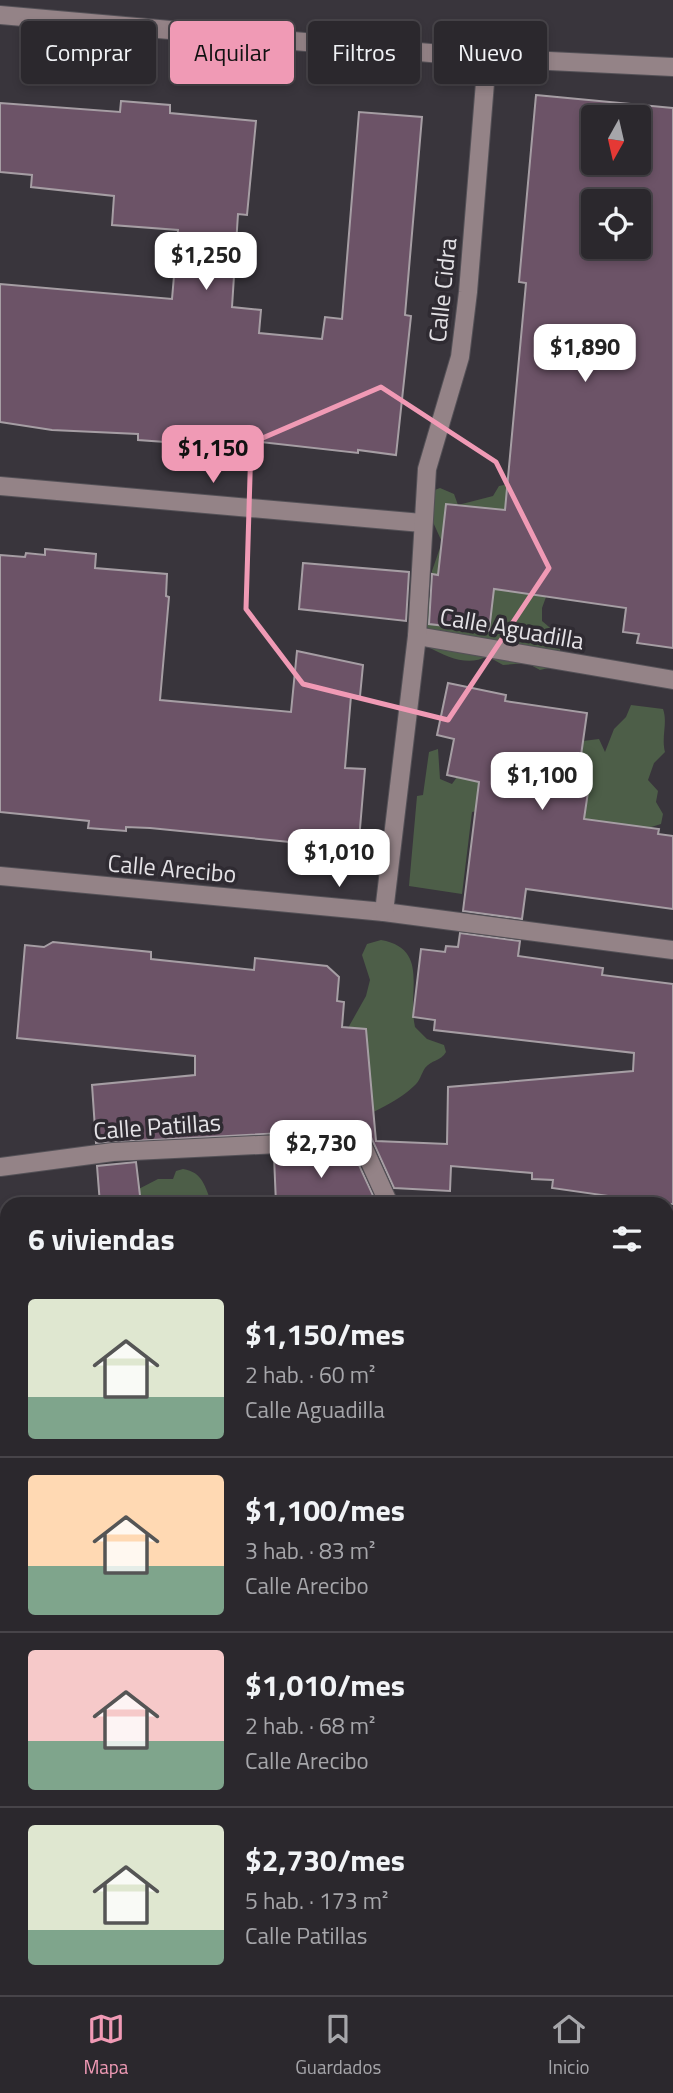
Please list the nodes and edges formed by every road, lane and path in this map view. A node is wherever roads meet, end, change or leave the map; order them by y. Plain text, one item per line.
1 (0, 15) edge
2 (434, 53) edge
3 (547, 61) edge
4 (673, 67) edge
5 (485, 84) edge
6 (0, 485) edge
7 (422, 523) junction
8 (417, 636) junction
9 (673, 681) edge
10 (0, 876) edge
11 (384, 912) junction
12 (673, 950) edge
13 (0, 1167) edge
14 (386, 1197) edge

1 - 2 street
3 - 4 street
5 - 7 street, Calle Cidra
6 - 7 street
7 - 8 street, Calle Aguadilla
8 - 9 street, Calle Aguadilla
8 - 11 street
10 - 11 street, Calle Arecibo
11 - 12 street, Calle Arecibo
13 - 14 street, Calle Patillas

